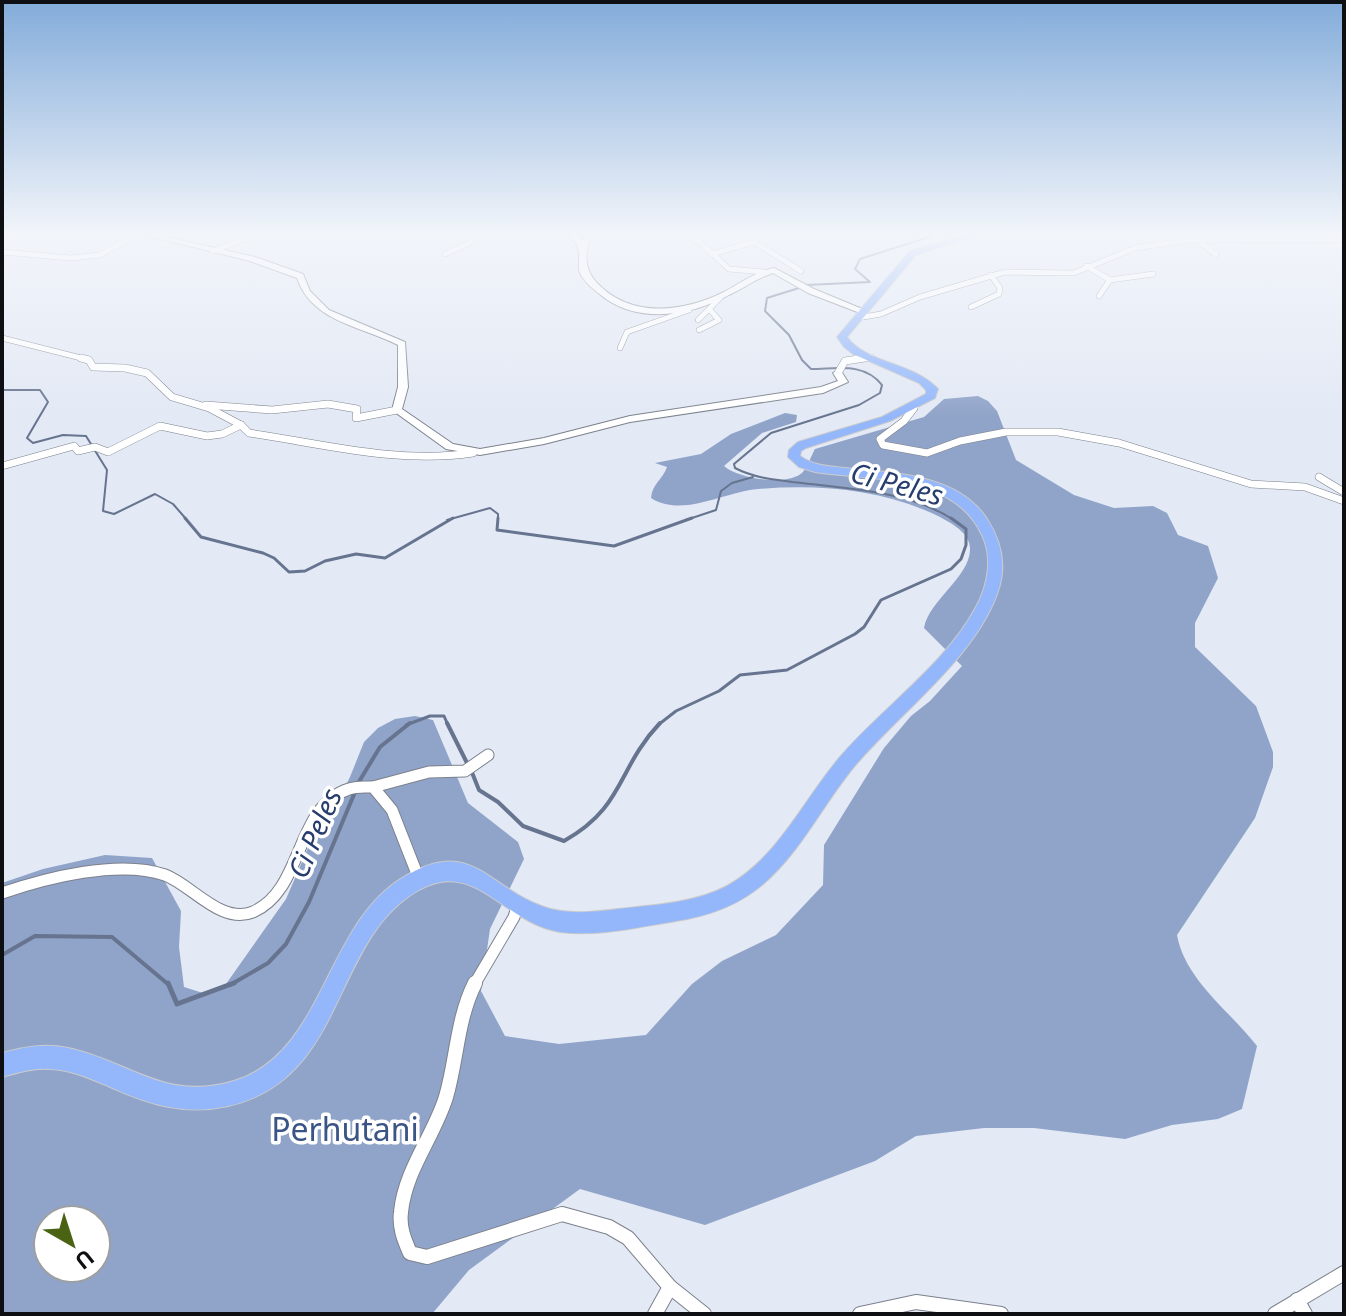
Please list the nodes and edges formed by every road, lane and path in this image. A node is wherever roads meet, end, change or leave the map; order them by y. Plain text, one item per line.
1 (308, 294) edge
2 (604, 294) edge
3 (726, 294) edge
4 (820, 294) edge
5 (879, 294) edge
6 (926, 294) edge
7 (998, 294) edge
8 (720, 298) junction
9 (971, 307) dead end
10 (709, 309) junction
11 (689, 310) junction
12 (864, 313) junction
13 (698, 320) dead end
14 (699, 330) dead end
15 (2, 338) edge
16 (620, 348) dead end
17 (872, 357) junction
18 (841, 369) joint
19 (199, 406) junction
20 (914, 408) junction
21 (397, 410) junction
22 (241, 425) junction
23 (473, 453) junction
24 (2, 466) edge
25 (1319, 477) dead end
26 (1344, 492) edge
27 (1344, 501) edge
28 (488, 755) dead end
29 (368, 786) junction
30 (419, 879) junction
31 (2, 893) edge
32 (518, 904) junction
33 (2, 1065) edge
34 (1344, 1273) edge
35 (670, 1287) junction
36 (1301, 1307) edge
37 (694, 1311) edge
38 (655, 1314) edge
39 (860, 1314) edge
40 (1001, 1314) edge
41 (1275, 1314) edge

1 - 21 street
2 - 11 street
3 - 8 street
4 - 12 street
5 - 12 highway
6 - 12 street
7 - 9 street
8 - 10 street
8 - 11 street
10 - 13 street
10 - 14 street
11 - 16 street
12 - 17 highway
15 - 19 street
17 - 18 street
17 - 20 highway
18 - 23 street
19 - 21 street
19 - 22 street
20 - 27 street
20 - 32 highway
21 - 23 street
22 - 23 street
22 - 24 street
25 - 26 street
28 - 29 street
29 - 30 street
29 - 31 street
30 - 32 highway
30 - 33 highway
32 - 35 street
34 - 36 street
35 - 37 street
35 - 38 street
36 - 41 street
39 - 40 street

